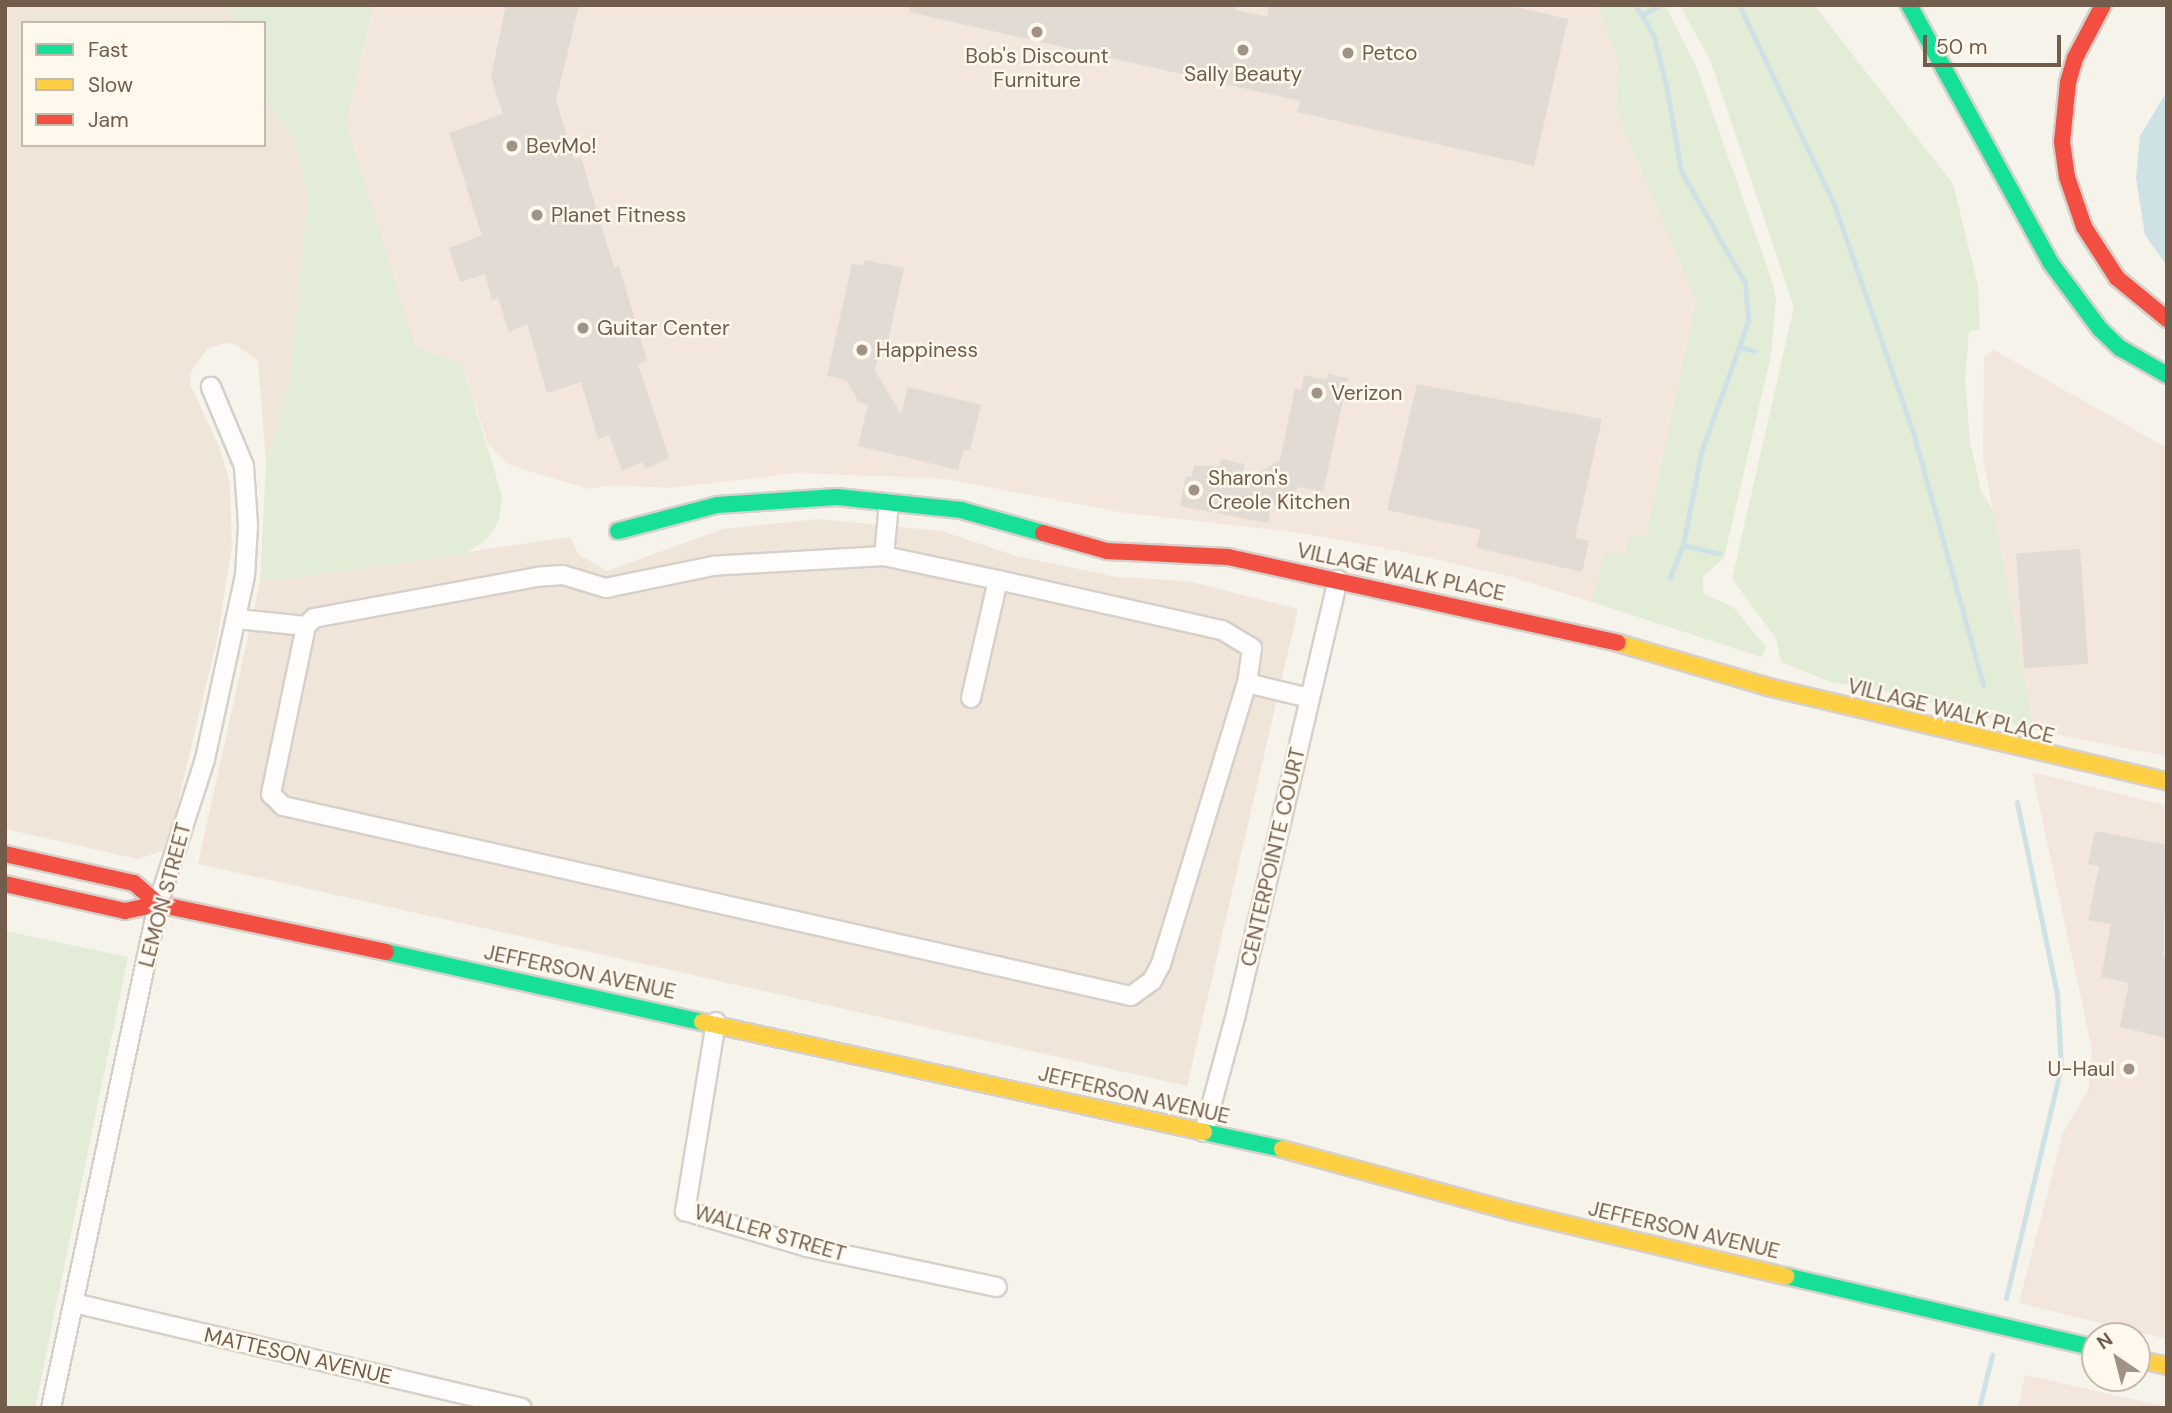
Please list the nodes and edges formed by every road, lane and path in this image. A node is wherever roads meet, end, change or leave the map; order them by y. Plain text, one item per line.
1 (1909, 5) edge
2 (2103, 5) edge
3 (2167, 319) edge
4 (2167, 375) edge
5 (211, 387) dead end
6 (889, 503) junction
7 (618, 531) dead end
8 (884, 556) junction
9 (998, 579) junction
10 (1338, 580) junction
11 (237, 620) junction
12 (306, 626) junction
13 (1247, 682) junction
14 (971, 698) dead end
15 (1309, 698) junction
16 (2167, 781) edge
17 (5, 854) edge
18 (5, 884) edge
19 (158, 904) junction
20 (716, 1022) junction
21 (1204, 1132) junction
22 (997, 1287) dead end
23 (74, 1303) junction
24 (2081, 1345) edge
25 (51, 1408) edge
26 (522, 1408) edge

1 - 4 main road
2 - 3 main road
5 - 11 street, LEMON STREET
6 - 7 main road, VILLAGE WALK PLACE
6 - 8 street
6 - 10 main road, VILLAGE WALK PLACE
8 - 9 street
8 - 12 street
9 - 13 street
9 - 14 street
10 - 15 street, CENTERPOINTE COURT
10 - 16 main road, VILLAGE WALK PLACE
11 - 12 street
11 - 19 street, LEMON STREET
12 - 13 street
13 - 15 street
15 - 21 street, CENTERPOINTE COURT
17 - 19 main road, JEFFERSON AVENUE
18 - 19 main road, JEFFERSON AVENUE
19 - 20 main road, JEFFERSON AVENUE
19 - 23 street, LEMON STREET
20 - 21 main road, JEFFERSON AVENUE
20 - 22 street, WALLER STREET
21 - 24 main road, JEFFERSON AVENUE
23 - 25 street, LEMON STREET
23 - 26 street, MATTESON AVENUE

